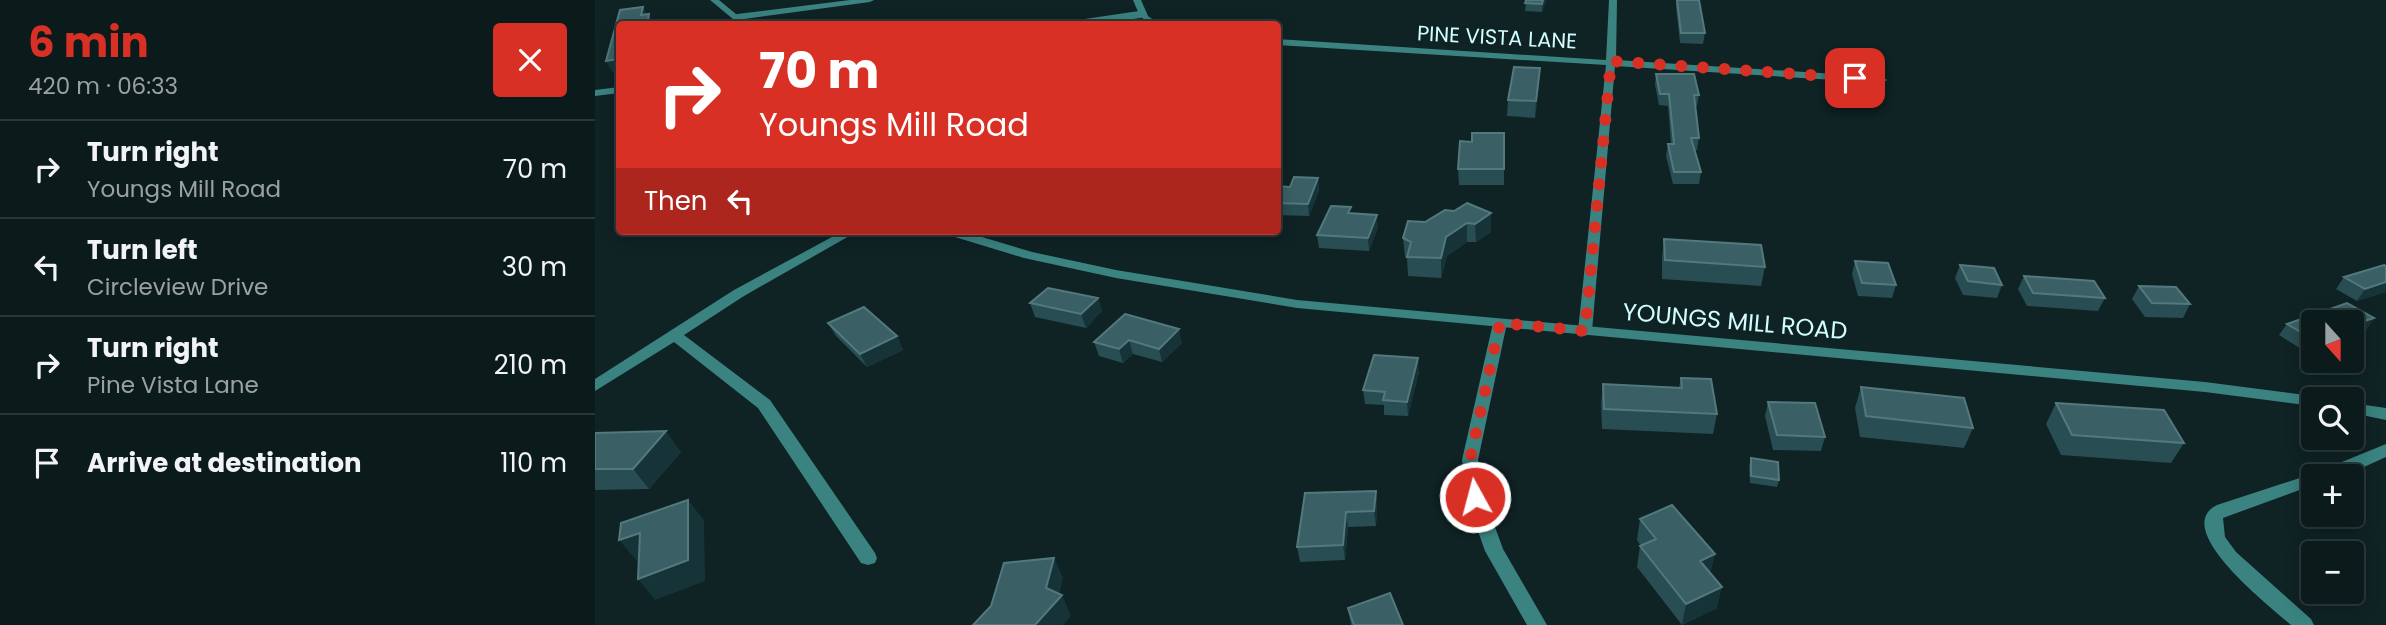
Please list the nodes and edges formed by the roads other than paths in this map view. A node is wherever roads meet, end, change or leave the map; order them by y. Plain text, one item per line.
1 (714, 0) edge
2 (870, 0) edge
3 (1137, 0) edge
4 (1613, 0) edge
5 (1143, 14) junction
6 (737, 17) junction
7 (741, 21) edge
8 (1096, 21) edge
9 (1151, 21) edge
10 (1281, 42) edge
11 (1611, 61) junction
12 (1882, 80) dead end
13 (616, 90) edge
14 (595, 93) edge
15 (845, 235) edge
16 (962, 235) edge
17 (1500, 323) junction
18 (1585, 331) junction
19 (675, 335) junction
20 (595, 386) edge
21 (2301, 399) edge
22 (2364, 410) edge
23 (2386, 414) edge
24 (2386, 450) edge
25 (2356, 464) edge
26 (2301, 483) edge
27 (868, 558) dead end
28 (1537, 625) edge
29 (2304, 625) edge

1 - 6 street
2 - 6 street
3 - 5 street
4 - 11 street
5 - 8 lane
5 - 9 street
6 - 7 street
10 - 11 street, PINE VISTA LANE
11 - 12 street, PINE VISTA LANE
11 - 18 street
13 - 14 street
15 - 19 street
16 - 17 street, YOUNGS MILL ROAD
17 - 18 street, YOUNGS MILL ROAD
17 - 28 street
18 - 21 street, YOUNGS MILL ROAD
19 - 20 street
19 - 27 street
22 - 23 street
24 - 25 street
26 - 29 street

